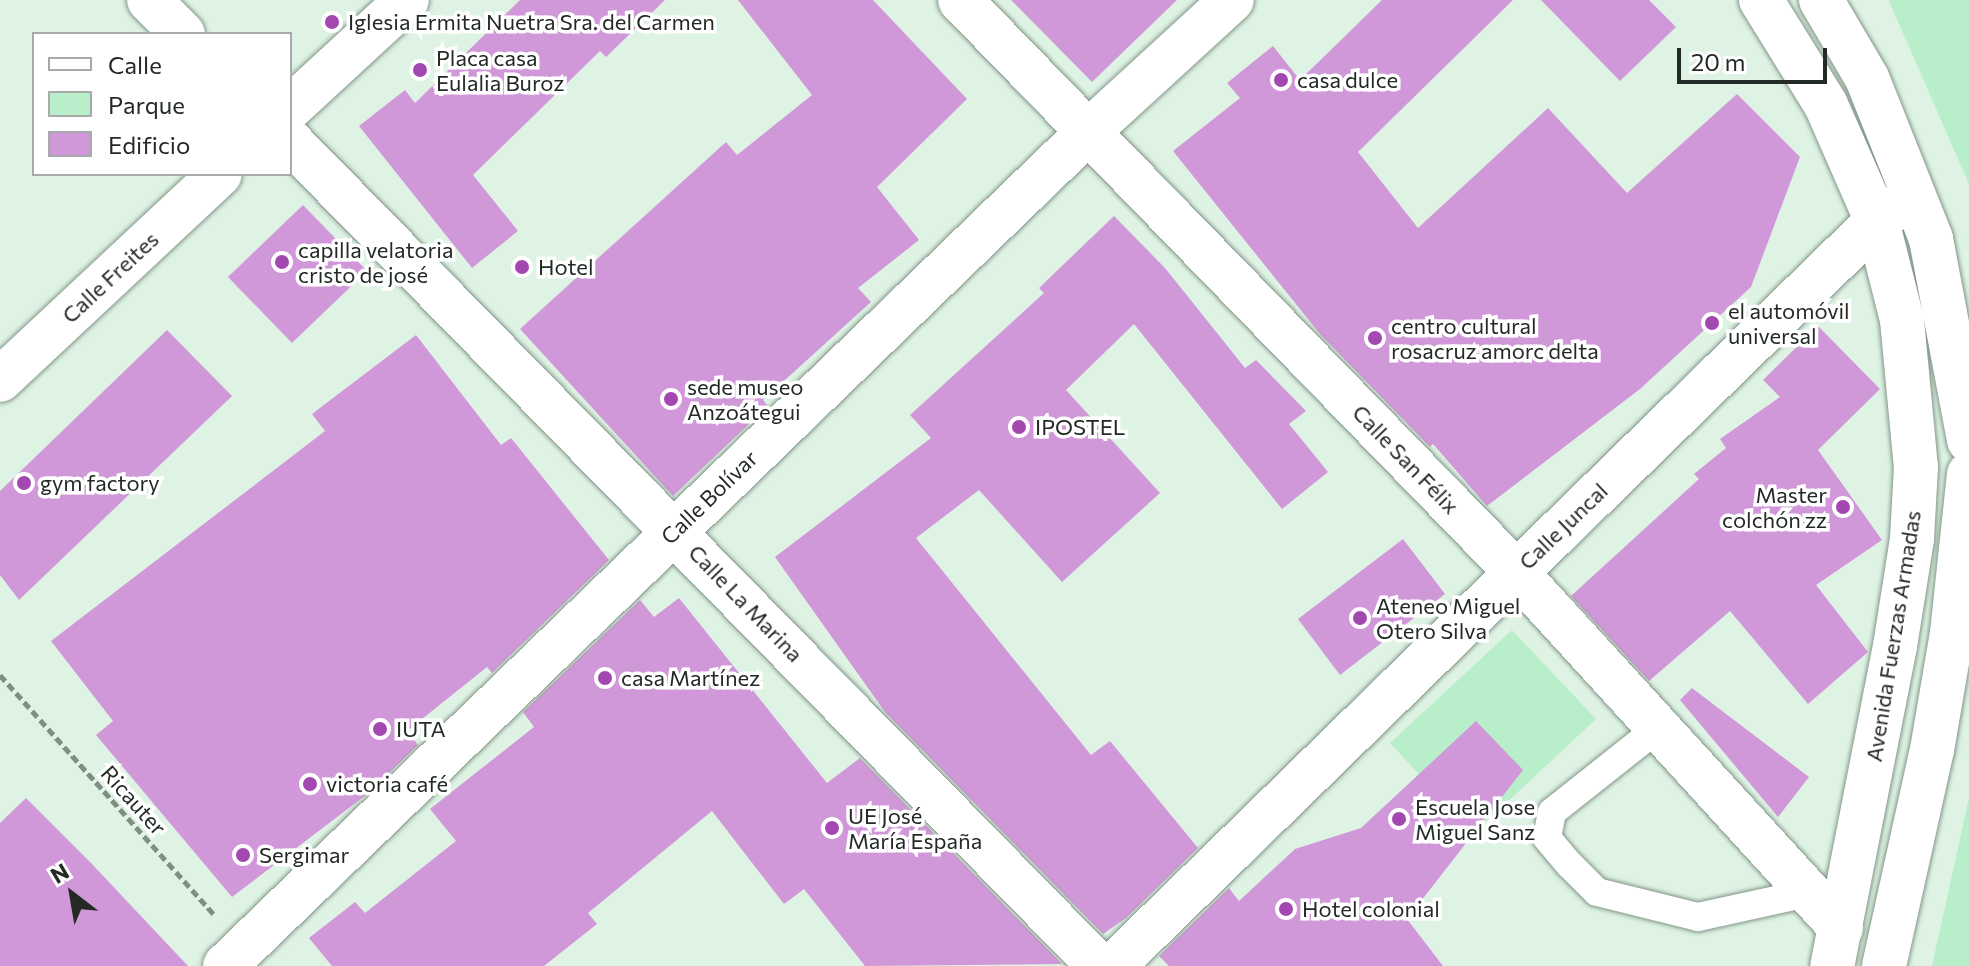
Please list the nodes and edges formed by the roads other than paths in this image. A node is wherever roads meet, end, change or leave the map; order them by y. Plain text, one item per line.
1 (149, 0) edge
2 (407, 0) edge
3 (960, 0) edge
4 (1232, 0) edge
5 (1761, 0) edge
6 (1821, 0) edge
7 (181, 32) edge
8 (292, 106) edge
9 (1088, 132) junction
10 (292, 143) edge
11 (218, 176) edge
12 (1916, 194) junction
13 (1877, 221) junction
14 (0, 380) edge
15 (1969, 440) edge
16 (1969, 474) edge
17 (675, 530) junction
18 (1516, 572) junction
19 (1658, 728) junction
20 (1808, 893) junction
21 (1836, 947) edge
22 (244, 960) edge
23 (1099, 966) edge
24 (1113, 966) edge
25 (1884, 966) edge

1 - 7 street
2 - 8 street
3 - 9 street, Calle San Félix
4 - 9 street, Calle Bolívar
5 - 13 street, Avenida Fuerzas Armadas
6 - 12 street
9 - 17 street, Calle Bolívar
9 - 18 street, Calle San Félix
10 - 17 street, Calle La Marina
11 - 14 street, Calle Freites
12 - 13 street, Calle Juncal
12 - 15 street
13 - 18 street, Calle Juncal
13 - 21 street, Avenida Fuerzas Armadas
16 - 25 street
17 - 22 street, Calle Bolívar
17 - 23 street, Calle La Marina
18 - 19 street, Calle San Félix
18 - 24 street, Calle Juncal
19 - 20 street, Calle San Félix
19 - 20 lane
20 - 21 street, Calle San Félix

